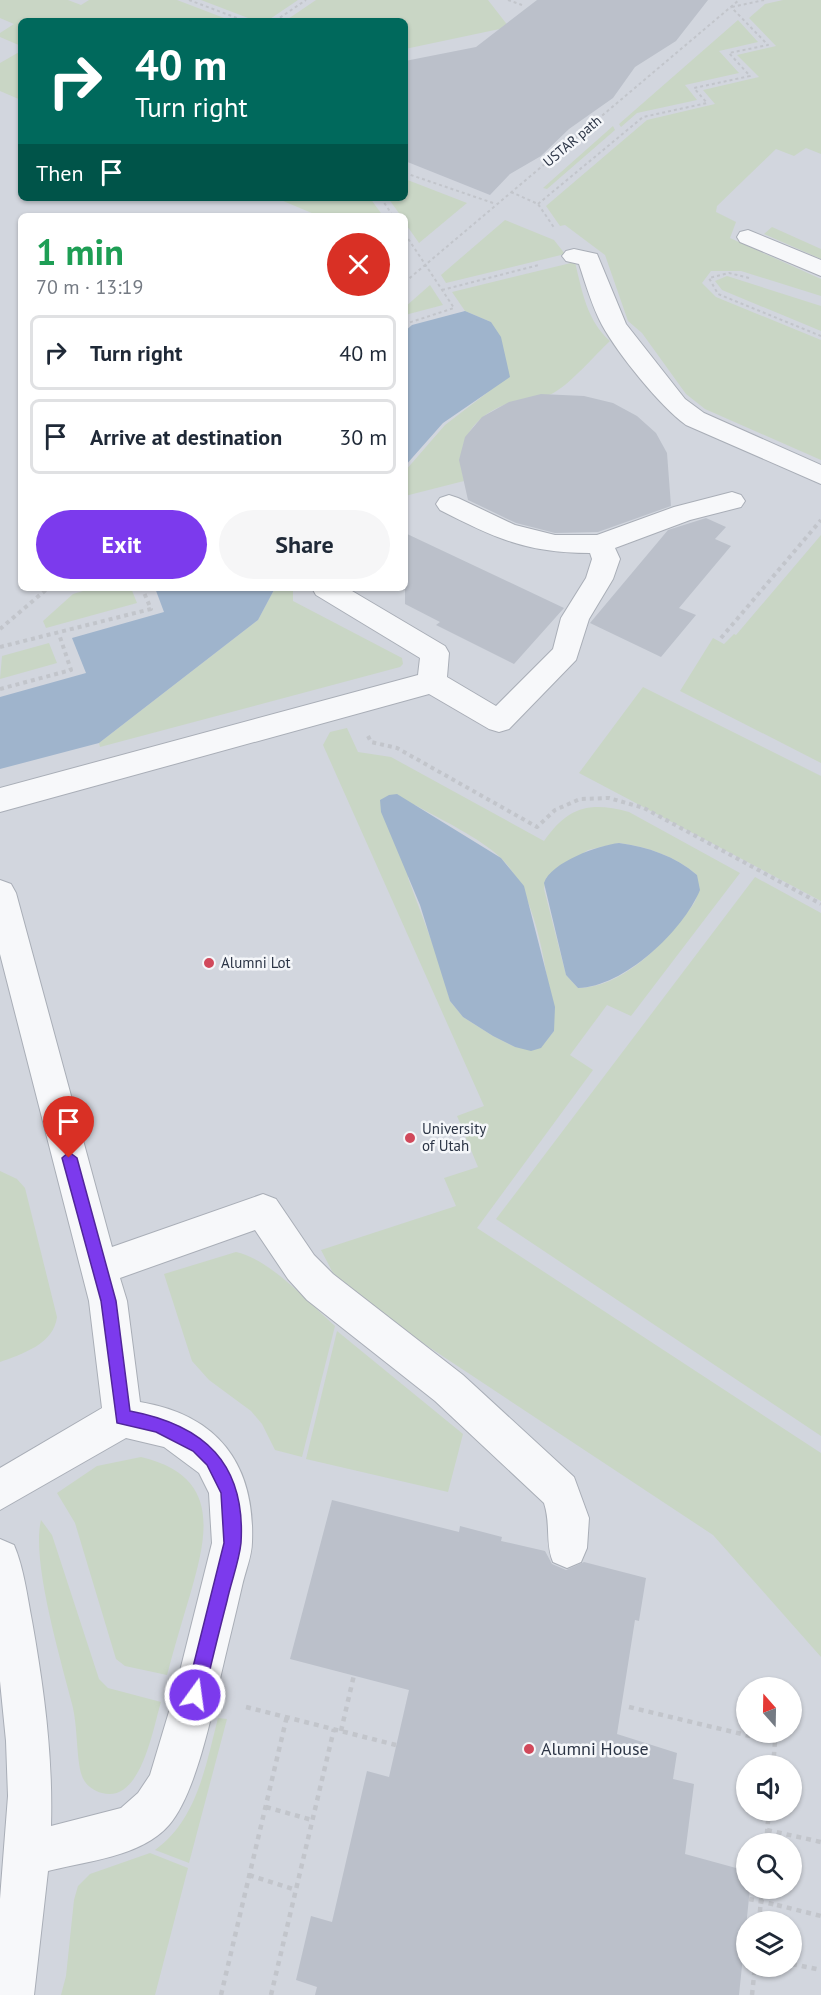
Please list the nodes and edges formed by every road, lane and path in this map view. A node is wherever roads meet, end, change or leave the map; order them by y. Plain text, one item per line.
1 (189, 0) edge
2 (306, 0) edge
3 (508, 0) edge
4 (738, 0) edge
5 (764, 0) edge
6 (522, 5) dead end
7 (731, 7) junction
8 (237, 18) edge
9 (280, 18) edge
10 (408, 174) edge
11 (511, 192) junction
12 (497, 204) junction
13 (538, 204) junction
14 (748, 237) dead end
15 (408, 239) edge
16 (574, 256) junction
17 (425, 265) junction
18 (821, 269) edge
19 (750, 278) dead end
20 (408, 279) edge
21 (442, 290) junction
22 (408, 322) edge
23 (821, 336) edge
24 (821, 475) edge
25 (732, 501) dead end
26 (449, 504) dead end
27 (821, 520) edge
28 (599, 544) junction
29 (44, 591) edge
30 (143, 591) edge
31 (331, 591) edge
32 (0, 629) edge
33 (59, 634) junction
34 (721, 638) dead end
35 (0, 647) edge
36 (432, 682) junction
37 (0, 689) edge
38 (352, 703) junction
39 (0, 800) edge
40 (0, 893) edge
41 (821, 904) edge
42 (98, 1269) junction
43 (123, 1418) junction
44 (0, 1490) edge
45 (567, 1548) dead end
46 (0, 1559) edge
47 (354, 1675) dead end
48 (246, 1707) dead end
49 (629, 1707) dead end
50 (287, 1716) junction
51 (334, 1729) junction
52 (341, 1731) junction
53 (396, 1745) dead end
54 (774, 1755) edge
55 (266, 1807) junction
56 (312, 1820) junction
57 (768, 1821) edge
58 (767, 1830) junction
59 (767, 1833) edge
60 (821, 1842) edge
61 (28, 1854) junction
62 (249, 1875) junction
63 (296, 1890) junction
64 (749, 1899) dead end
65 (821, 1916) edge
66 (802, 1966) edge
67 (821, 1970) edge
68 (754, 1977) edge
69 (11, 1995) edge
70 (221, 1995) edge
71 (271, 1995) edge
72 (752, 1995) edge

1 - 8 path
2 - 9 path
3 - 6 path
4 - 7 path, USTAR path
5 - 7 path
7 - 11 path, USTAR path
7 - 13 path
10 - 12 path
11 - 12 path, USTAR path
11 - 13 path
12 - 17 path, USTAR path
13 - 16 path
14 - 18 street
15 - 17 path
16 - 21 path
16 - 24 street
17 - 20 path, USTAR path
17 - 21 path
19 - 23 path
21 - 22 path
25 - 28 street
26 - 28 street
27 - 34 path
28 - 36 street
29 - 32 path
30 - 33 path
31 - 36 street
33 - 35 path
33 - 37 path
36 - 38 street
38 - 39 street
38 - 41 path
40 - 42 street
42 - 43 street
42 - 45 street
43 - 44 street
43 - 61 street
46 - 61 street
47 - 52 path
48 - 50 path
49 - 54 path
50 - 51 path
50 - 55 path
51 - 52 path
51 - 56 path
52 - 53 path
55 - 56 path
55 - 62 path
56 - 63 path
57 - 58 path
58 - 59 path
58 - 60 path
61 - 69 street
62 - 63 path
62 - 70 path
63 - 71 path
64 - 65 path, bridge
66 - 67 path
68 - 72 path

